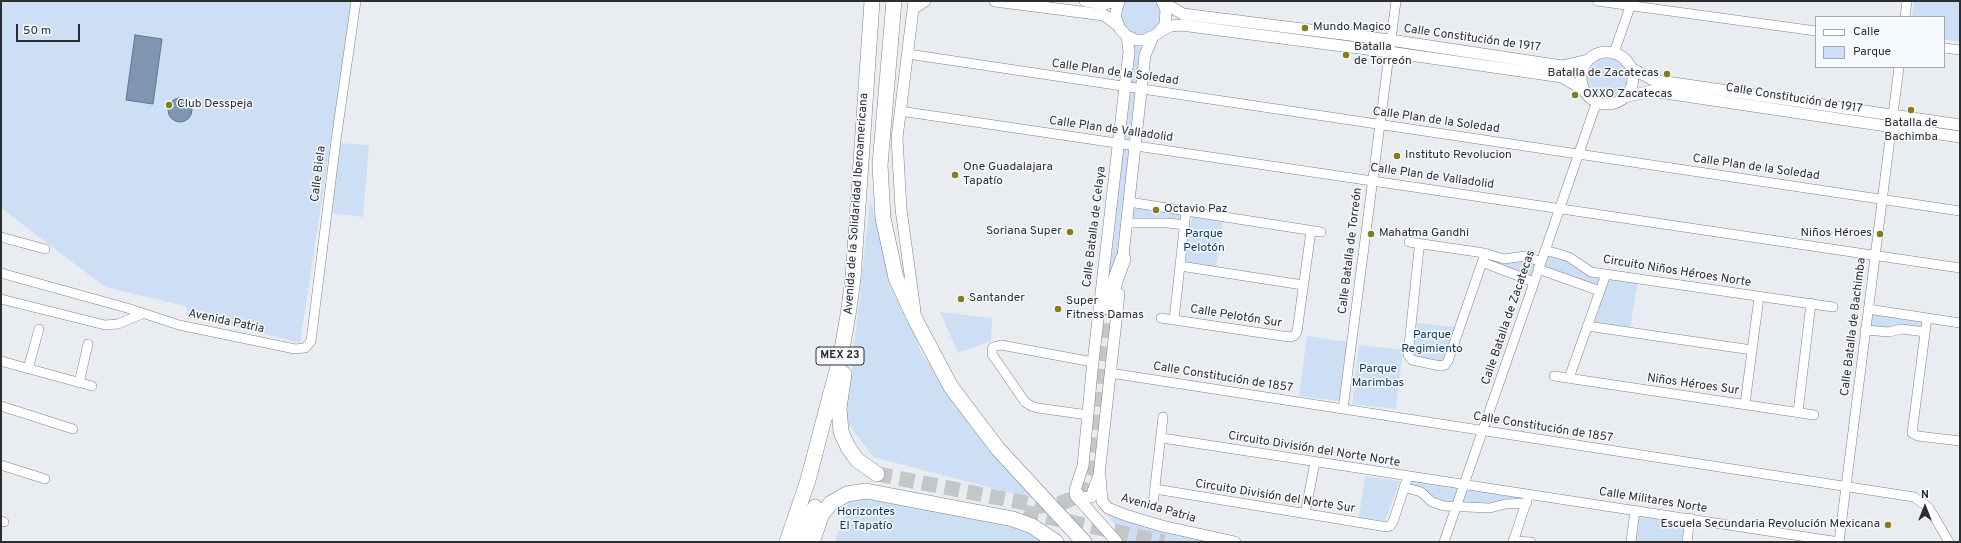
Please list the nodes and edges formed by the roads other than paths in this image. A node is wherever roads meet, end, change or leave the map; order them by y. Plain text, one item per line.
1 (356, 1) edge
2 (872, 1) edge
3 (894, 1) edge
4 (925, 1) edge
5 (995, 1) edge
6 (1085, 1) edge
7 (1115, 1) edge
8 (1119, 1) edge
9 (1396, 1) edge
10 (1597, 1) edge
11 (1907, 1) edge
12 (1163, 2) edge
13 (1631, 3) edge
14 (914, 5) edge
15 (1905, 16) edge
16 (1117, 25) junction
17 (1815, 31) edge
18 (1157, 34) junction
19 (1127, 36) junction
20 (1390, 40) junction
21 (1945, 48) edge
22 (1960, 50) edge
23 (1389, 52) junction
24 (1614, 53) junction
25 (908, 54) junction
26 (1588, 60) junction
27 (1631, 68) junction
28 (1898, 68) edge
29 (1124, 86) junction
30 (1141, 89) junction
31 (1584, 90) junction
32 (1624, 97) junction
33 (1597, 101) junction
34 (900, 111) junction
35 (1892, 115) junction
36 (1380, 124) junction
37 (1960, 125) edge
38 (1891, 127) junction
39 (1960, 137) edge
40 (1118, 143) junction
41 (1135, 146) junction
42 (1578, 154) junction
43 (1372, 181) junction
44 (1882, 199) junction
45 (1129, 202) junction
46 (1560, 208) junction
47 (1186, 211) junction
48 (1960, 211) edge
49 (1127, 223) junction
50 (1185, 225) junction
51 (1310, 231) junction
52 (1321, 232) dead end
53 (1, 237) edge
54 (1409, 242) dead end
55 (1421, 244) junction
56 (45, 249) dead end
57 (1545, 250) junction
58 (1875, 255) junction
59 (1484, 258) junction
60 (1123, 259) junction
61 (1180, 266) junction
62 (1540, 266) junction
63 (1960, 268) edge
64 (1, 273) edge
65 (1606, 274) junction
66 (1534, 282) junction
67 (1303, 285) junction
68 (1600, 291) junction
69 (1759, 297) junction
70 (1, 299) edge
71 (1811, 303) junction
72 (1833, 307) dead end
73 (1110, 308) tunnel mouth
74 (1868, 309) junction
75 (142, 314) junction
76 (848, 315) junction
77 (1161, 318) dead end
78 (1927, 318) junction
79 (1174, 320) junction
80 (916, 321) junction
81 (1960, 323) edge
82 (1587, 326) junction
83 (39, 329) dead end
84 (1865, 330) junction
85 (1926, 332) junction
86 (88, 344) dead end
87 (305, 348) joint
88 (1752, 350) junction
89 (1, 361) edge
90 (1093, 362) junction
91 (28, 369) junction
92 (1110, 373) junction
93 (1554, 376) dead end
94 (1569, 378) junction
95 (79, 383) junction
96 (92, 386) dead end
97 (1745, 404) junction
98 (1, 406) edge
99 (1343, 409) junction
100 (1798, 412) junction
101 (1088, 415) junction
102 (1814, 415) dead end
103 (1163, 417) dead end
104 (73, 429) dead end
105 (1482, 430) junction
106 (1162, 438) junction
107 (1960, 440) edge
108 (1315, 462) junction
109 (1, 465) edge
110 (1099, 475) junction
111 (1408, 476) junction
112 (45, 479) dead end
113 (1463, 484) junction
114 (1846, 486) junction
115 (1404, 487) junction
116 (1155, 489) junction
117 (1074, 490) junction
118 (1037, 491) junction
119 (1527, 498) junction
120 (1153, 504) dead end
121 (1457, 506) junction
122 (1635, 510) junction
123 (1305, 514) junction
124 (1690, 518) junction
125 (1782, 537) edge
126 (1513, 541) edge
127 (787, 542) edge
128 (799, 542) edge
129 (812, 542) edge
130 (1056, 542) edge
131 (1068, 542) edge
132 (1084, 542) edge
133 (1117, 542) edge
134 (1235, 542) edge
135 (1444, 542) edge
136 (1531, 542) edge
137 (1630, 542) edge
138 (1687, 542) edge
139 (1839, 542) edge
140 (1948, 542) edge

1 - 87 street, Calle Biela
2 - 76 highway, Avenida de la Solidaridad Iberoamericana / MEX 23
3 - 80 highway, Avenida de la Solidaridad Iberoamericana
4 - 14 street
5 - 16 street
6 - 7 street
8 - 16 street
9 - 20 street, Calle Batalla de Torreón
10 - 13 street
11 - 15 street
12 - 18 street
12 - 20 street, Calle Constitución de 1917
13 - 17 street
13 - 24 street
14 - 25 street
16 - 19 street
18 - 19 street, Calle Constitución de 1917
18 - 23 street, Calle Constitución de 1917
18 - 30 street
19 - 29 street, Calle Batalla de Celaya
20 - 23 street, Calle Batalla de Torreón
20 - 26 street, Calle Constitución de 1917
21 - 22 street
23 - 31 street, Calle Constitución de 1917
23 - 36 street, Calle Batalla de Torreón
24 - 26 street
24 - 27 street
25 - 29 street, Calle Plan de la Soledad
25 - 34 street
26 - 31 street
27 - 32 street
27 - 35 street, Calle Constitución de 1917
28 - 35 street, Calle Batalla de Bachimba
29 - 30 street, Calle Plan de la Soledad
29 - 40 street, Calle Batalla de Celaya
30 - 36 street, Calle Plan de la Soledad
30 - 41 street
31 - 33 street
32 - 33 street
32 - 38 street, Calle Constitución de 1917
33 - 42 street, Calle Batalla de Zacatecas
34 - 40 street, Calle Plan de Valladolid
34 - 80 street
35 - 37 street, Calle Constitución de 1917
35 - 38 street, Calle Batalla de Bachimba
36 - 42 street, Calle Plan de la Soledad
36 - 43 street, Calle Batalla de Torreón
38 - 39 street, Calle Constitución de 1917
38 - 44 street, Calle Batalla de Bachimba
40 - 41 street, Calle Plan de Valladolid
40 - 90 street, Calle Batalla de Celaya
41 - 43 street, Calle Plan de Valladolid
41 - 45 street
42 - 44 street, Calle Plan de la Soledad
42 - 46 street, Calle Batalla de Zacatecas
43 - 46 street, Calle Plan de Valladolid
43 - 99 street, Calle Batalla de Torreón
44 - 48 street, Calle Plan de la Soledad
44 - 58 street, Calle Batalla de Bachimba
45 - 47 street
45 - 49 street
46 - 57 street, Calle Batalla de Zacatecas
46 - 58 street, Calle Plan de Valladolid
47 - 50 street
47 - 51 street
49 - 50 street
49 - 60 street
50 - 61 street
51 - 52 street
51 - 67 street
53 - 56 street
54 - 55 street
55 - 59 street
55 - 59 street
57 - 62 street, Calle Batalla de Zacatecas
57 - 65 street, Circuito Niños Héroes Norte
58 - 63 street, Calle Plan de Valladolid
58 - 74 street, Calle Batalla de Bachimba
59 - 62 street
59 - 66 street
60 - 73 highway
60 - 92 street
61 - 67 street
61 - 79 street
62 - 66 street, Calle Batalla de Zacatecas
62 - 68 street
64 - 75 street, Avenida Patria
65 - 68 street
65 - 69 street, Circuito Niños Héroes Norte
66 - 105 street, Calle Batalla de Zacatecas
67 - 79 street, Calle Pelotón Sur
68 - 82 street
69 - 71 street, Circuito Niños Héroes Norte
69 - 88 street
70 - 75 street
71 - 72 street, Circuito Niños Héroes Norte
71 - 100 street
74 - 78 street
74 - 84 street, Calle Batalla de Bachimba
75 - 87 street, Avenida Patria
76 - 127 highway, Avenida de la Solidaridad Iberoamericana / MEX 23
76 - 128 highway
77 - 79 street, Calle Pelotón Sur
78 - 81 street
78 - 85 street
80 - 118 highway, Avenida de la Solidaridad Iberoamericana
82 - 88 street
82 - 94 street
83 - 91 street
84 - 85 street
84 - 114 street, Calle Batalla de Bachimba
85 - 107 street
86 - 95 street
88 - 97 street
89 - 91 street
90 - 101 street, Calle Batalla de Celaya
90 - 101 street
91 - 95 street
92 - 99 street, Calle Constitución de 1857
92 - 110 street
93 - 94 street, Niños Héroes Sur
94 - 97 street, Niños Héroes Sur
95 - 96 street
97 - 100 street, Niños Héroes Sur
98 - 104 street
99 - 105 street, Calle Constitución de 1857
100 - 102 street, Niños Héroes Sur
101 - 117 street, Calle Batalla de Celaya
103 - 106 street
105 - 113 street, Calle Batalla de Zacatecas
105 - 114 street, Calle Constitución de 1857
106 - 108 street, Circuito División del Norte Norte
106 - 116 street
108 - 111 street, Circuito División del Norte Norte
108 - 123 street
109 - 112 street
110 - 117 street
110 - 134 street, Avenida Patria
111 - 113 street, Circuito División del Norte Norte
111 - 115 street
113 - 119 street, Calle Militares Norte
113 - 121 street, Calle Batalla de Zacatecas
114 - 139 street, Calle Batalla de Bachimba
114 - 140 street, Calle Constitución de 1857
115 - 121 street
115 - 123 street, Circuito División del Norte Sur
116 - 120 street
116 - 123 street, Circuito División del Norte Sur
117 - 133 street
118 - 131 highway
118 - 132 highway, Avenida de la Solidaridad Iberoamericana
119 - 121 street
119 - 122 street, Calle Militares Norte
119 - 126 street
121 - 135 street, Calle Batalla de Zacatecas
122 - 124 street, Calle Militares Norte
122 - 137 street
124 - 125 street, Calle Militares Norte
124 - 138 street
125 - 139 street, Calle Militares Norte
126 - 136 street
129 - 130 highway

